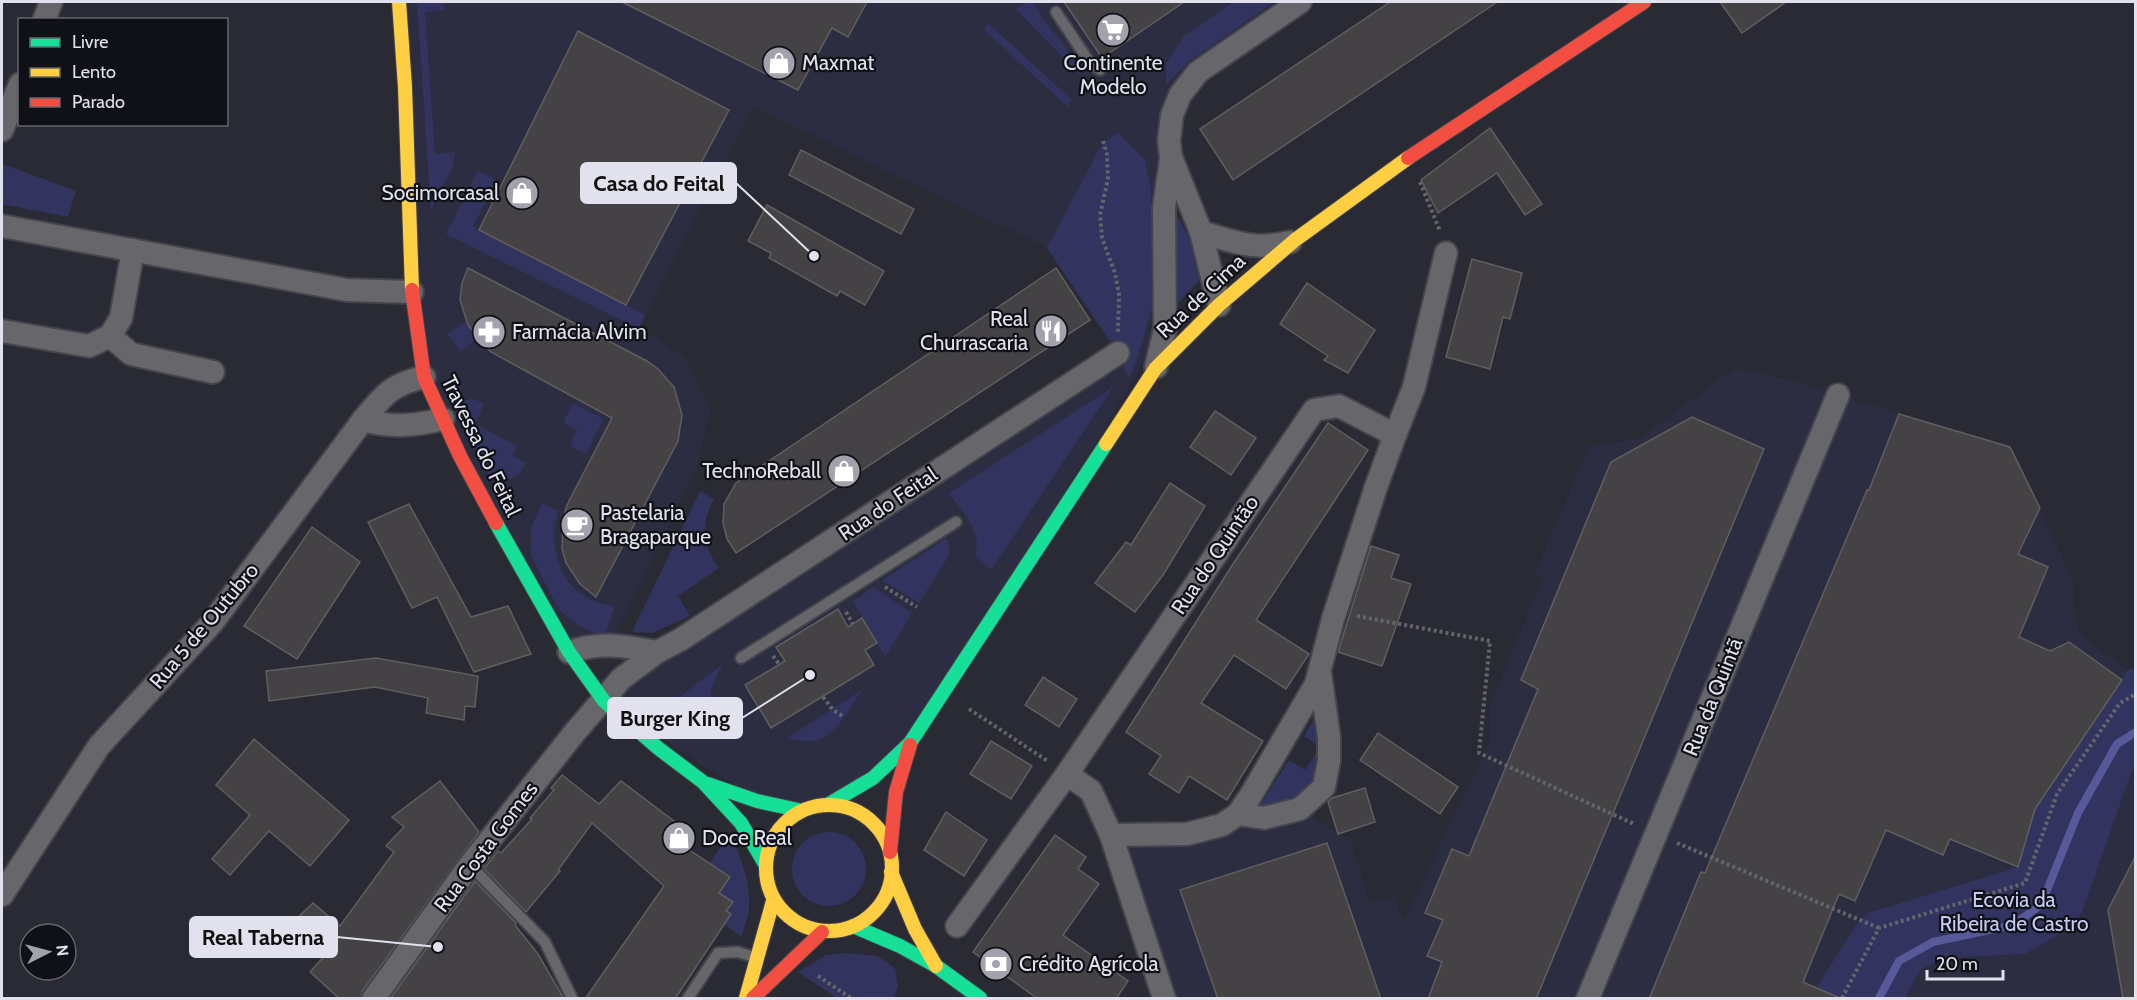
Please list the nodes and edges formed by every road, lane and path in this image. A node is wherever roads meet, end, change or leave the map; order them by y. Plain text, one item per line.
1 (51, 2) edge
2 (399, 2) edge
3 (1300, 2) edge
4 (1644, 2) edge
5 (1056, 12) dead end
6 (45, 18) edge
7 (1100, 70) dead end
8 (18, 89) edge
9 (2, 130) edge
10 (1103, 141) dead end
11 (1171, 157) junction
12 (1416, 174) dead end
13 (2, 226) edge
14 (1201, 232) junction
15 (1295, 240) junction
16 (133, 250) junction
17 (1446, 253) joint
18 (412, 292) junction
19 (1219, 305) junction
20 (2, 331) edge
21 (110, 336) junction
22 (1118, 353) joint
23 (1155, 369) junction
24 (213, 372) dead end
25 (424, 377) junction
26 (1838, 395) dead end
27 (443, 419) junction
28 (363, 420) junction
29 (1395, 435) junction
30 (956, 522) dead end
31 (878, 583) dead end
32 (842, 606) dead end
33 (917, 607) dead end
34 (1336, 612) junction
35 (853, 624) dead end
36 (569, 652) junction
37 (657, 652) junction
38 (741, 658) dead end
39 (1319, 670) junction
40 (2136, 694) edge
41 (823, 697) dead end
42 (604, 701) junction
43 (969, 709) dead end
44 (844, 717) dead end
45 (910, 743) junction
46 (1067, 774) junction
47 (704, 782) junction
48 (829, 804) junction
49 (798, 810) junction
50 (1238, 814) junction
51 (1657, 834) junction
52 (1111, 836) junction
53 (890, 852) junction
54 (765, 864) junction
55 (470, 865) junction
56 (891, 873) junction
57 (2, 895) edge
58 (773, 901) junction
59 (853, 926) junction
60 (957, 926) dead end
61 (1879, 928) junction
62 (822, 932) junction
63 (757, 957) junction
64 (936, 966) junction
65 (812, 972) dead end
66 (374, 999) edge
67 (572, 999) edge
68 (688, 999) edge
69 (746, 999) edge
70 (753, 999) edge
71 (851, 999) edge
72 (980, 999) edge
73 (1164, 999) edge
74 (1588, 999) edge
75 (1842, 999) edge

1 - 6 street
2 - 18 main road, Travessa do Feital
3 - 11 street
4 - 15 main road, Rua de Cima
5 - 7 lane
8 - 9 street
10 - 22 path
11 - 14 street
11 - 23 street
12 - 17 path
13 - 16 street
14 - 15 street
14 - 19 street
15 - 19 main road, Rua de Cima
16 - 18 street
16 - 21 street
17 - 29 street
18 - 25 main road, Travessa do Feital
19 - 23 main road, Rua de Cima
20 - 21 street
21 - 24 street
22 - 37 street, Rua do Feital
23 - 45 main road, Rua de Cima
25 - 27 main road, Travessa do Feital
25 - 28 street, Rua 5 de Outubro
26 - 51 street, Rua da Quintã
27 - 28 street
27 - 36 main road, Travessa do Feital
28 - 57 street, Rua 5 de Outubro
29 - 34 street
29 - 46 street, Rua do Quintão
30 - 38 lane
31 - 33 path
32 - 35 path
34 - 39 street
34 - 51 path
36 - 37 street
36 - 42 main road, Travessa do Feital
37 - 42 street, Rua do Feital
39 - 50 street
39 - 50 street
40 - 61 path
41 - 44 path
42 - 47 main road, Travessa do Feital
42 - 55 street, Rua Costa Gomes
43 - 46 path
45 - 48 main road, Rua de Cima
45 - 53 main road, Rua de Cima
46 - 52 street
46 - 60 street, Rua do Quintão
47 - 49 main road
47 - 54 main road
48 - 49 main road
48 - 53 main road
49 - 54 main road
50 - 52 street
51 - 61 path
51 - 74 street, Rua da Quintã
52 - 73 street
53 - 56 main road
54 - 58 main road
55 - 66 street, Rua Costa Gomes
55 - 67 lane
56 - 59 main road
56 - 64 main road
58 - 62 main road
58 - 63 main road
59 - 62 main road
59 - 64 main road
61 - 75 path
62 - 70 main road
63 - 68 lane
63 - 69 main road
64 - 72 main road
65 - 71 path

